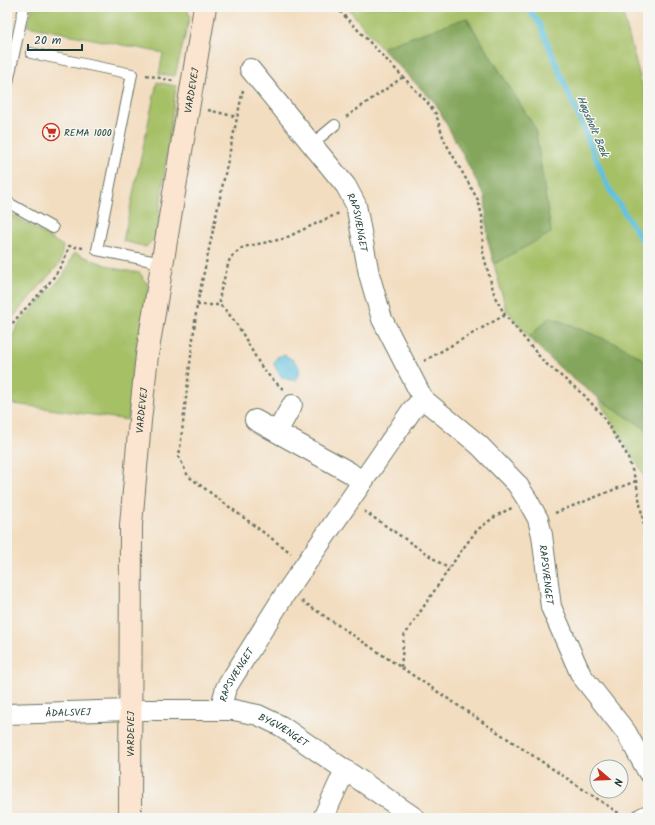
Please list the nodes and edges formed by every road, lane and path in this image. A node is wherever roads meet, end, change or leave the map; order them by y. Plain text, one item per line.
1 (24, 7) edge
2 (205, 7) edge
3 (336, 7) edge
4 (647, 7) edge
5 (648, 13) edge
6 (31, 53) dead end
7 (250, 69) joint
8 (132, 74) junction
9 (403, 77) junction
10 (192, 84) junction
11 (7, 87) edge
12 (188, 106) junction
13 (237, 116) junction
14 (336, 125) joint
15 (312, 144) junction
16 (7, 202) edge
17 (356, 205) junction
18 (52, 228) dead end
19 (97, 250) junction
20 (162, 263) junction
21 (197, 305) junction
22 (220, 305) junction
23 (505, 314) junction
24 (7, 334) edge
25 (408, 370) junction
26 (422, 399) junction
27 (292, 405) joint
28 (255, 420) dead end
29 (277, 432) junction
30 (636, 481) junction
31 (362, 482) junction
32 (349, 501) junction
33 (528, 501) junction
34 (538, 520) junction
35 (648, 549) edge
36 (306, 564) junction
37 (449, 569) junction
38 (287, 591) junction
39 (401, 667) junction
40 (129, 710) junction
41 (220, 710) junction
42 (7, 714) edge
43 (345, 770) junction
44 (648, 772) edge
45 (648, 815) edge
46 (130, 818) edge
47 (323, 818) edge
48 (415, 818) edge
49 (627, 818) edge
50 (642, 818) edge

1 - 11 lane
2 - 10 street, VARDEVEJ
3 - 9 path
4 - 5 path
6 - 8 lane
7 - 13 path
7 - 15 street, RAPSVÆNGET
8 - 10 path
8 - 19 lane
9 - 14 path
9 - 23 path
10 - 12 street, VARDEVEJ
12 - 13 path
12 - 20 street, VARDEVEJ
13 - 21 path
14 - 15 lane
15 - 17 street, RAPSVÆNGET
16 - 18 lane
17 - 22 path
17 - 25 street, RAPSVÆNGET
19 - 20 lane
19 - 24 path
20 - 40 street, VARDEVEJ
21 - 22 path
21 - 36 path
22 - 27 path
23 - 25 path
23 - 30 path
25 - 26 street, RAPSVÆNGET
26 - 31 street, RAPSVÆNGET
26 - 33 street, RAPSVÆNGET
27 - 29 street
28 - 29 street
29 - 31 street
30 - 34 path
30 - 35 path
31 - 32 street, RAPSVÆNGET
32 - 36 street, RAPSVÆNGET
32 - 37 path
33 - 34 street, RAPSVÆNGET
33 - 37 path
34 - 44 street, RAPSVÆNGET
36 - 38 street, RAPSVÆNGET
37 - 39 path
38 - 39 path
38 - 41 street, RAPSVÆNGET
39 - 49 path
40 - 41 street, BYGVÆNGET
40 - 42 street, ÅDALSVEJ
40 - 46 street, VARDEVEJ
41 - 43 street, BYGVÆNGET
43 - 47 street
43 - 48 street, BYGVÆNGET
45 - 50 street

